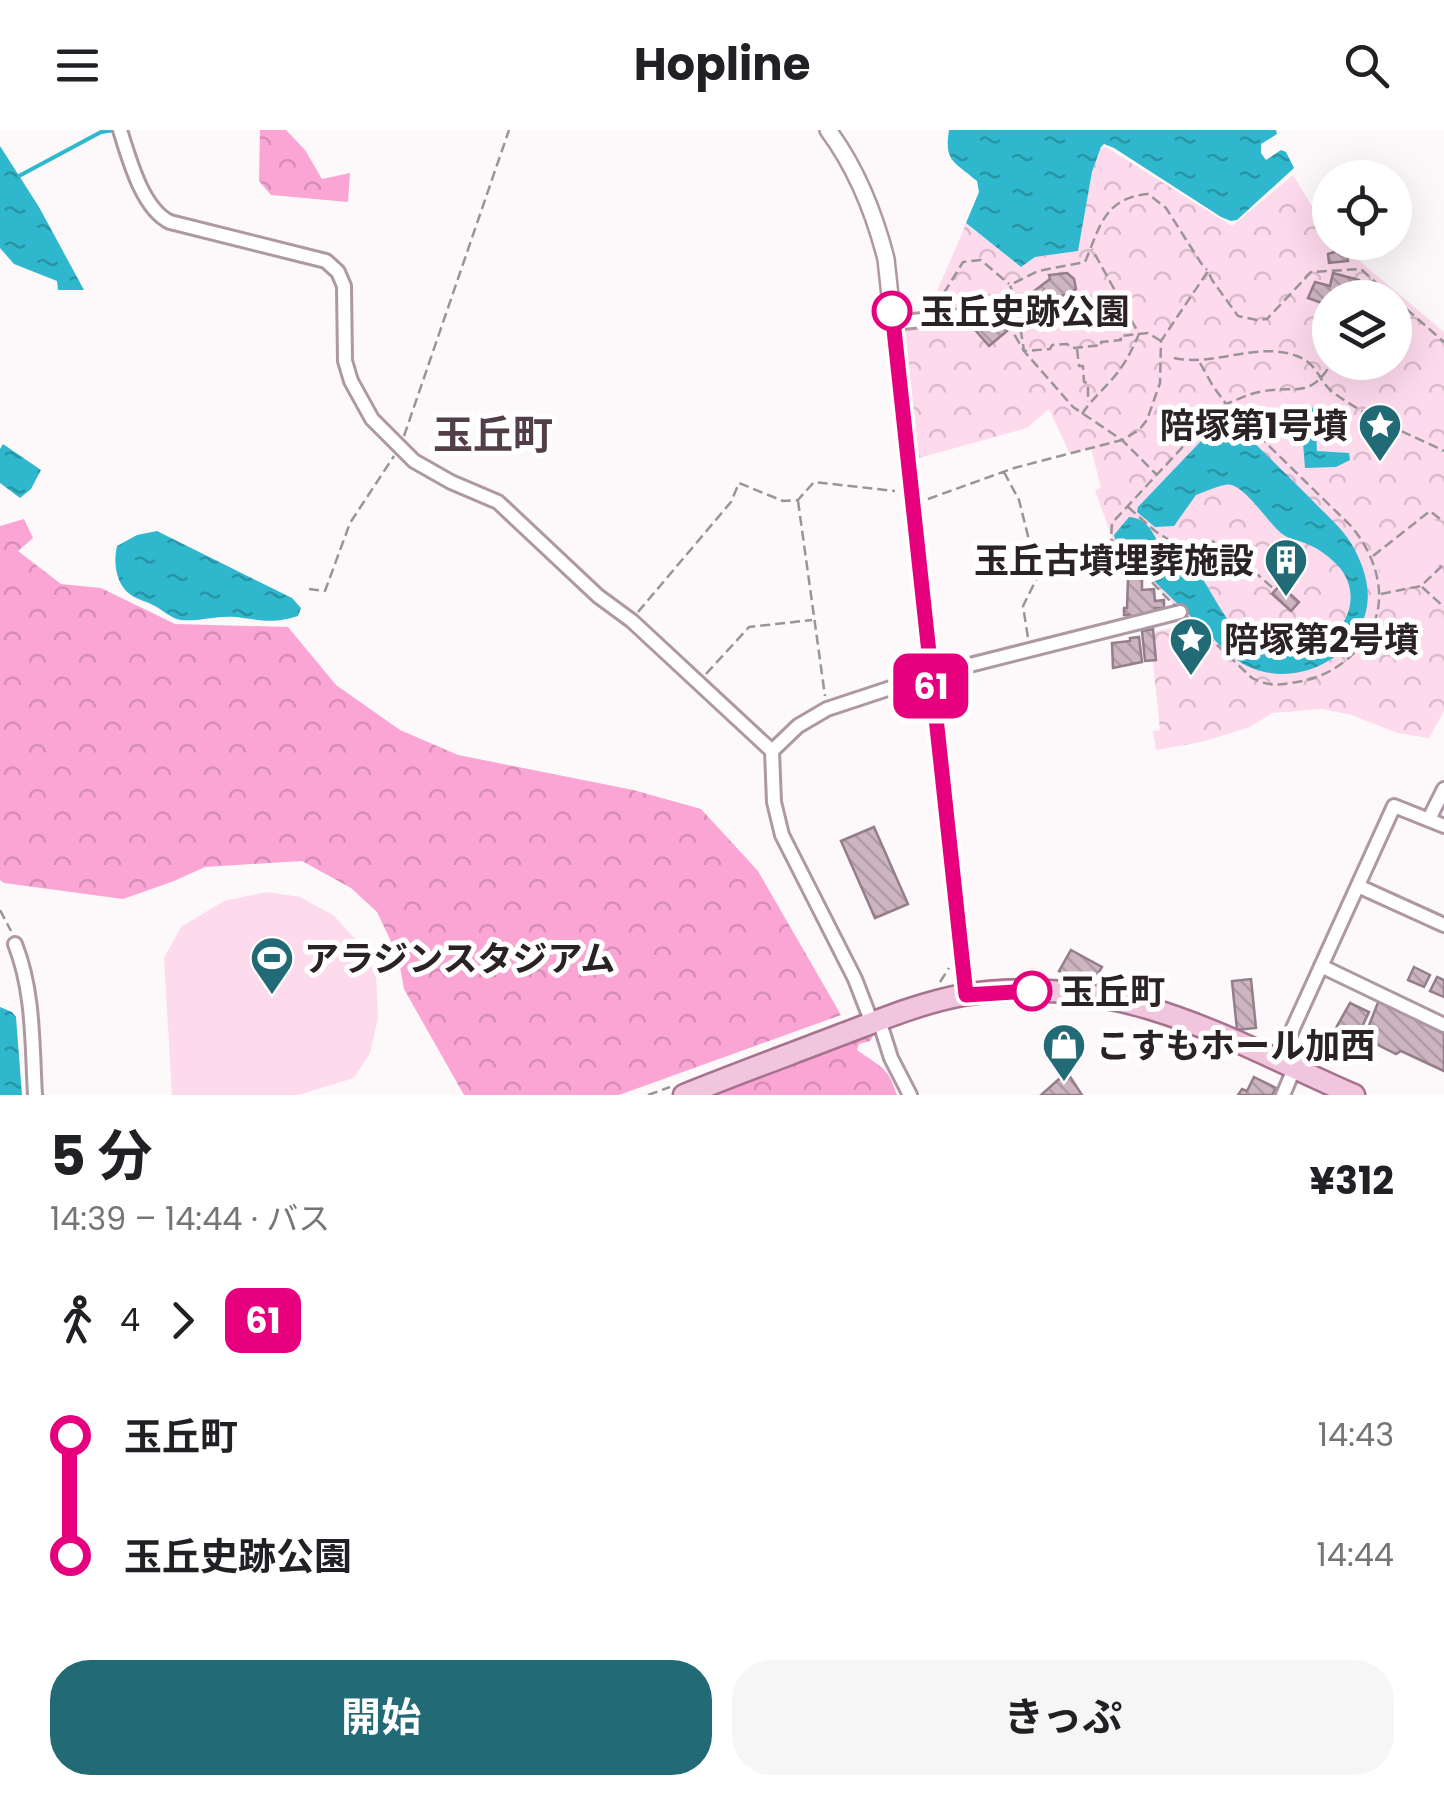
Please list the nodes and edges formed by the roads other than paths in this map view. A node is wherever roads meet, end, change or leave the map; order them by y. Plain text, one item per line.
1 (120, 130) edge
2 (828, 130) edge
3 (1001, 312) road end
4 (893, 322) junction
5 (1180, 612) dead end
6 (930, 675) junction
7 (772, 751) junction
8 (1444, 789) edge
9 (1430, 820) junction
10 (1444, 826) edge
11 (1358, 886) junction
12 (1444, 925) edge
13 (15, 944) road end
14 (1321, 966) junction
15 (966, 995) junction
16 (876, 1021) junction
17 (1444, 1025) edge
18 (1286, 1065) junction
19 (35, 1095) edge
20 (684, 1095) edge
21 (910, 1095) edge
22 (1282, 1095) edge
23 (1354, 1095) edge

1 - 7 street
2 - 4 street
3 - 4 street
4 - 6 street
5 - 6 street
6 - 7 street
6 - 15 street
7 - 16 street
8 - 9 street
9 - 10 street
9 - 11 street
11 - 12 street
11 - 14 street
13 - 19 street
14 - 17 street
14 - 18 street
15 - 16 main road
15 - 18 main road
16 - 20 main road
16 - 21 street
18 - 22 street
18 - 23 main road

